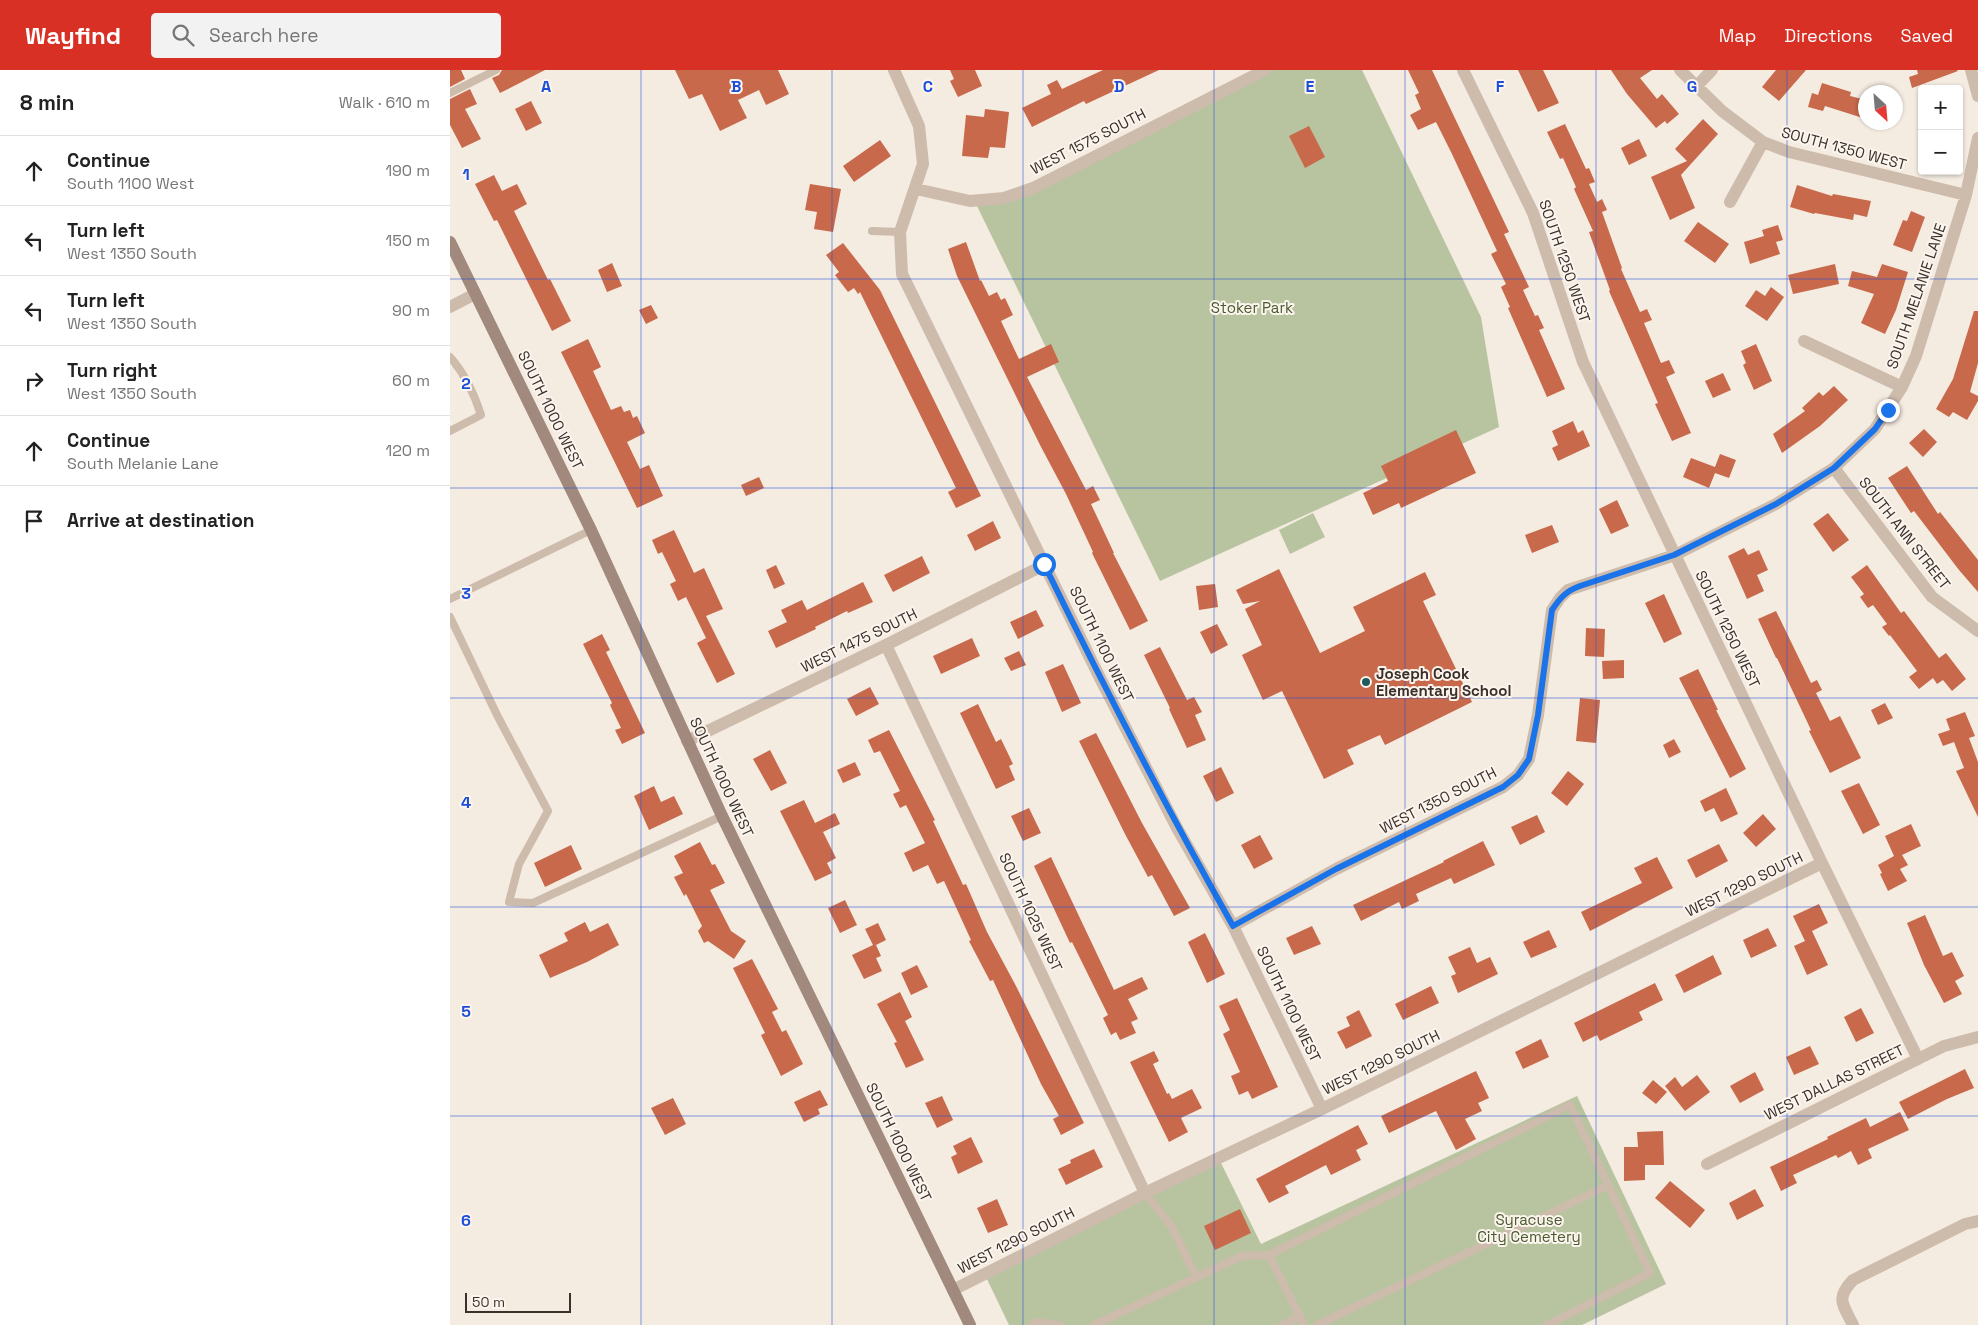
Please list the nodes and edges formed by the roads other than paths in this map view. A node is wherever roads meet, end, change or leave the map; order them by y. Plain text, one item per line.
1 (496, 70) edge
2 (894, 70) edge
3 (1265, 70) edge
4 (1463, 70) edge
5 (1680, 70) edge
6 (1712, 70) edge
7 (1971, 70) edge
8 (1696, 87) junction
9 (450, 93) edge
10 (1978, 96) edge
11 (1978, 138) edge
12 (1763, 142) junction
13 (916, 189) junction
14 (1966, 196) junction
15 (1730, 202) dead end
16 (872, 231) dead end
17 (900, 232) junction
18 (450, 242) edge
19 (475, 294) junction
20 (450, 307) edge
21 (1804, 341) dead end
22 (450, 357) edge
23 (1902, 387) junction
24 (450, 431) edge
25 (1834, 468) junction
26 (591, 530) junction
27 (1674, 555) junction
28 (1044, 564) junction
29 (450, 599) edge
30 (450, 617) edge
31 (1978, 631) edge
32 (886, 645) junction
33 (687, 741) junction
34 (722, 816) junction
35 (1822, 864) junction
36 (1233, 926) junction
37 (1978, 1036) edge
38 (1918, 1058) junction
39 (1322, 1109) junction
40 (1707, 1164) dead end
41 (1609, 1185) junction
42 (1145, 1194) junction
43 (1978, 1221) edge
44 (1269, 1255) junction
45 (1196, 1277) junction
46 (953, 1290) junction
47 (1300, 1316) junction
48 (970, 1325) edge
49 (1032, 1325) edge
50 (1060, 1325) edge
51 (1094, 1325) edge
52 (1282, 1325) edge
53 (1304, 1325) edge
54 (1317, 1325) edge
55 (1547, 1325) edge
56 (1853, 1325) edge

1 - 9 lane
2 - 13 street, SOUTH 1100 WEST
3 - 13 street, WEST 1575 SOUTH
4 - 27 street, SOUTH 1250 WEST
5 - 8 street, SOUTH 1350 WEST
6 - 8 street
7 - 10 street
8 - 12 street, SOUTH 1350 WEST
11 - 14 street, SOUTH MELANIE LANE
12 - 14 street, SOUTH 1350 WEST
12 - 15 street
13 - 17 street, SOUTH 1100 WEST
14 - 23 street, SOUTH MELANIE LANE
16 - 17 lane
17 - 28 street, SOUTH 1100 WEST
18 - 19 main road, SOUTH 1000 WEST
19 - 20 street
19 - 26 main road, SOUTH 1000 WEST
21 - 23 street
22 - 24 lane
23 - 25 street, SOUTH MELANIE LANE
25 - 27 street, SOUTH MELANIE LANE
25 - 31 street, SOUTH ANN STREET
26 - 29 lane
26 - 33 main road, SOUTH 1000 WEST
27 - 35 street, SOUTH 1250 WEST
27 - 36 street, WEST 1350 SOUTH
28 - 32 street, WEST 1475 SOUTH
28 - 36 street, SOUTH 1100 WEST
30 - 34 lane
32 - 33 street, WEST 1475 SOUTH
32 - 42 street, SOUTH 1025 WEST
33 - 34 main road, SOUTH 1000 WEST
34 - 46 main road, SOUTH 1000 WEST
35 - 38 street, SOUTH 1250 WEST
35 - 39 street, WEST 1290 SOUTH
36 - 39 street, SOUTH 1100 WEST
37 - 38 street, WEST DALLAS STREET
38 - 40 street, WEST DALLAS STREET
39 - 42 street, WEST 1290 SOUTH
41 - 44 lane
41 - 54 lane
41 - 55 lane
42 - 45 lane
42 - 46 street, WEST 1290 SOUTH
43 - 56 street
44 - 45 lane
44 - 47 lane
45 - 51 lane
46 - 48 main road, SOUTH 1000 WEST
47 - 52 lane
47 - 53 lane
49 - 50 lane

